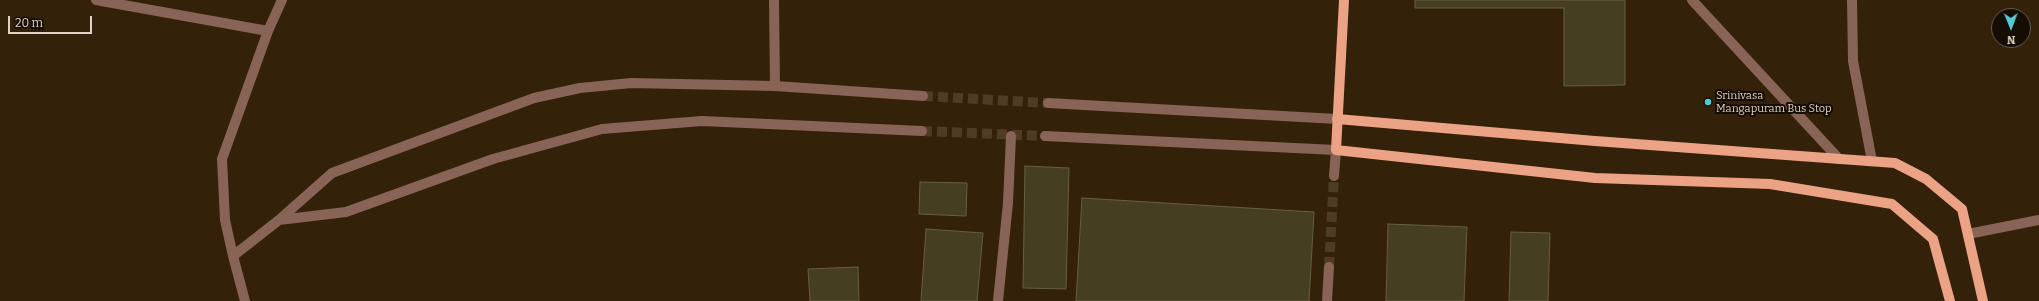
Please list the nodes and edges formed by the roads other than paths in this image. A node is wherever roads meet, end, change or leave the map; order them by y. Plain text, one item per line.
1 (96, 0) edge
2 (282, 0) edge
3 (774, 0) edge
4 (1344, 0) edge
5 (1692, 0) edge
6 (1852, 0) edge
7 (268, 31) junction
8 (775, 86) junction
9 (923, 96) tunnel mouth
10 (1048, 103) tunnel mouth
11 (1337, 119) junction
12 (922, 131) tunnel mouth
13 (1011, 136) dead end
14 (1045, 136) tunnel mouth
15 (1336, 150) junction
16 (1839, 159) junction
17 (1872, 161) junction
18 (1334, 176) tunnel mouth
19 (279, 220) junction
20 (2039, 220) edge
21 (1968, 234) junction
22 (233, 256) junction
23 (1329, 267) tunnel mouth
24 (245, 301) edge
25 (998, 301) edge
26 (1328, 301) edge
27 (1950, 301) edge
28 (1983, 301) edge

1 - 7 street
2 - 7 street
3 - 8 street
4 - 11 main road
5 - 16 street
6 - 17 street
7 - 22 street
8 - 9 street
8 - 19 street
10 - 11 street
11 - 15 main road
11 - 16 main road
12 - 19 street
13 - 25 street
14 - 15 street
15 - 18 street
15 - 27 main road
16 - 17 main road
17 - 21 main road
19 - 22 street
20 - 21 street
21 - 28 main road
22 - 24 street
23 - 26 street

